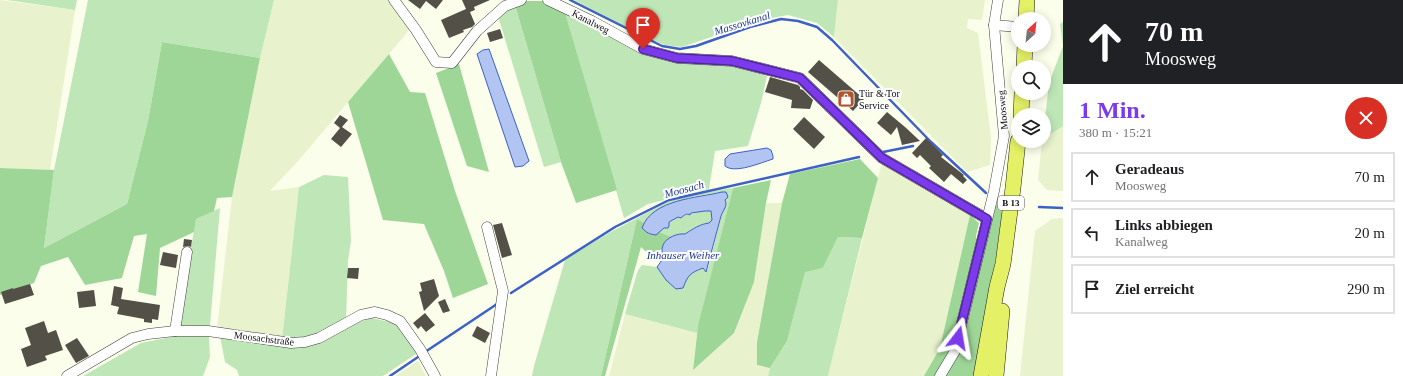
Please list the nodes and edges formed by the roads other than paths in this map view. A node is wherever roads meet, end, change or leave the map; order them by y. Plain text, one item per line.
1 (394, 0) edge
2 (520, 0) edge
3 (548, 0) edge
4 (998, 0) edge
5 (1027, 0) edge
6 (1026, 12) edge
7 (994, 26) junction
8 (1011, 27) edge
9 (1017, 148) edge
10 (987, 219) junction
11 (487, 228) dead end
12 (187, 252) dead end
13 (1003, 264) junction
14 (175, 331) junction
15 (67, 376) edge
16 (435, 376) edge
17 (491, 376) edge
18 (940, 376) edge
19 (981, 376) edge
20 (996, 376) edge

1 - 2 street
3 - 10 street, Kanalweg
4 - 7 street, Moosweg
5 - 6 main road
7 - 8 street
7 - 10 street, Moosweg
9 - 13 main road, B 13
10 - 18 street, Moosweg
11 - 17 street
12 - 14 street
13 - 19 main road, B 13
13 - 20 main road, B 13
14 - 15 street, Moosachstraße
14 - 16 street, Moosachstraße

